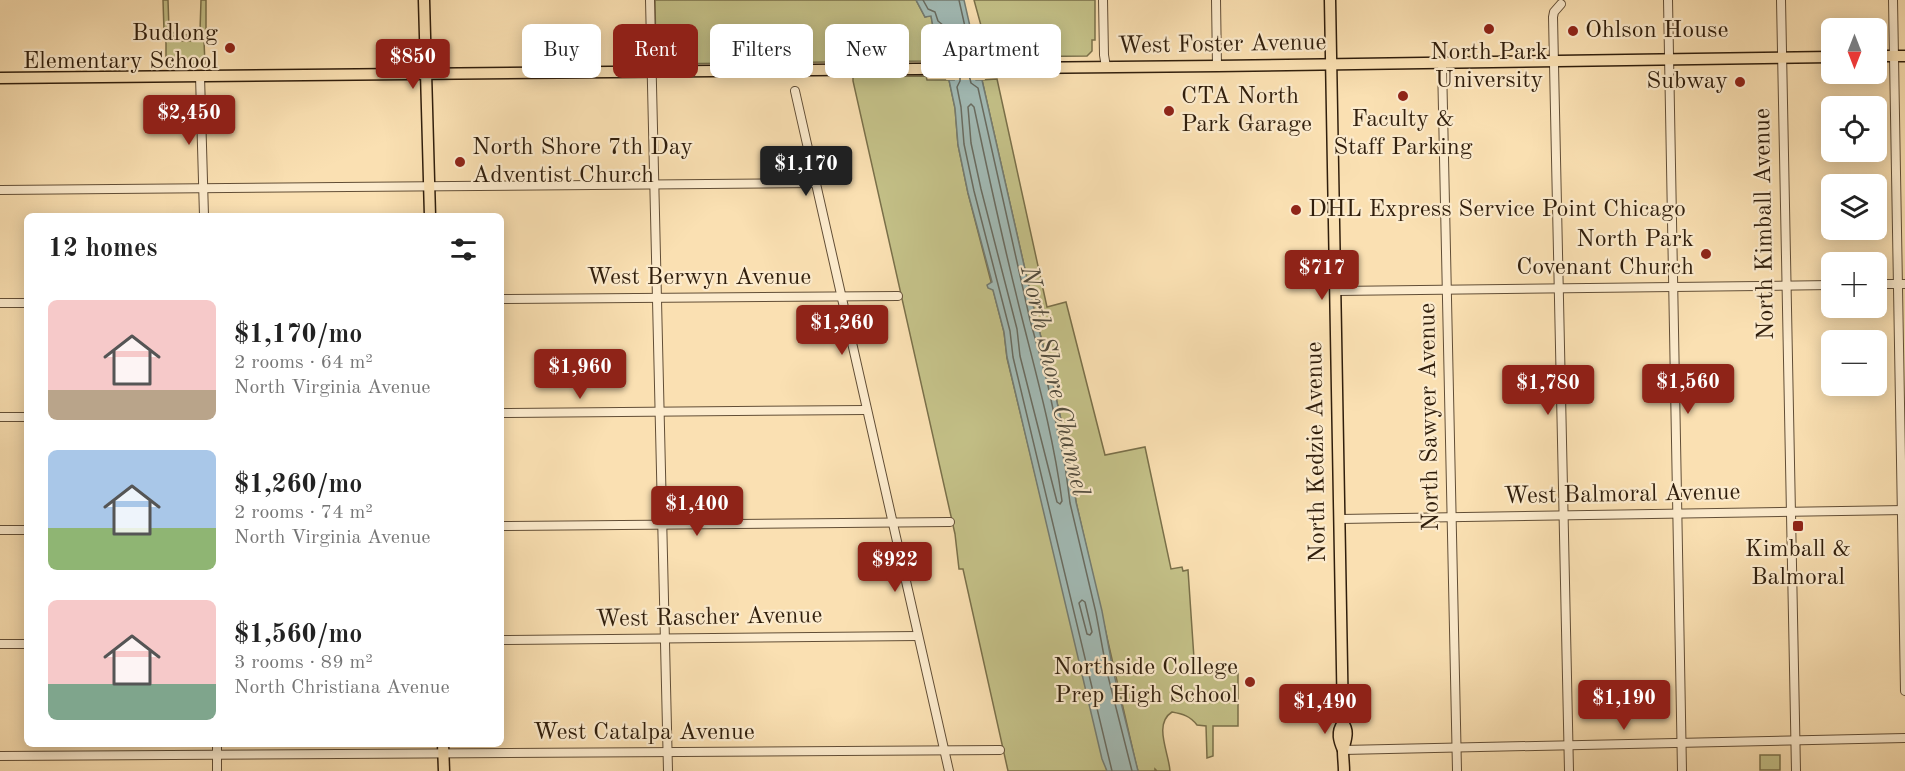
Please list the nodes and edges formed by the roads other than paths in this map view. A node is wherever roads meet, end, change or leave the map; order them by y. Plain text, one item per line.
1 (424, 0) edge
2 (650, 0) edge
3 (1103, 0) edge
4 (1216, 0) edge
5 (1330, 0) edge
6 (1780, 0) edge
7 (1893, 0) edge
8 (1668, 2) edge
9 (1561, 4) dead end
10 (651, 24) edge
11 (1900, 56) edge
12 (1781, 57) junction
13 (1821, 57) edge
14 (1668, 59) junction
15 (1554, 61) junction
16 (1442, 63) junction
17 (1331, 64) junction
18 (1217, 66) junction
19 (1106, 67) junction
20 (698, 71) edge
21 (613, 72) edge
22 (427, 74) junction
23 (200, 76) junction
24 (0, 78) edge
25 (652, 78) edge
26 (795, 91) dead end
27 (816, 183) junction
28 (655, 184) junction
29 (430, 186) junction
30 (203, 188) junction
31 (0, 189) edge
32 (204, 213) edge
33 (430, 213) edge
34 (1902, 284) edge
35 (1786, 285) junction
36 (1821, 285) edge
37 (1673, 287) junction
38 (1559, 288) junction
39 (1447, 290) junction
40 (1336, 291) junction
41 (898, 296) dead end
42 (843, 297) junction
43 (657, 298) junction
44 (504, 299) edge
45 (0, 303) edge
46 (24, 303) edge
47 (866, 410) junction
48 (660, 412) junction
49 (504, 413) edge
50 (0, 417) edge
51 (24, 417) edge
52 (1904, 510) edge
53 (1790, 512) junction
54 (1677, 514) junction
55 (1563, 515) junction
56 (1451, 517) junction
57 (1340, 519) junction
58 (950, 522) dead end
59 (893, 523) junction
60 (663, 525) junction
61 (504, 526) edge
62 (0, 530) edge
63 (24, 530) edge
64 (918, 636) junction
65 (665, 639) junction
66 (504, 640) edge
67 (0, 644) edge
68 (24, 644) edge
69 (1905, 691) edge
70 (1905, 738) edge
71 (1795, 741) junction
72 (1682, 743) junction
73 (1568, 746) junction
74 (217, 747) edge
75 (1456, 748) junction
76 (443, 749) edge
77 (944, 750) junction
78 (1000, 750) dead end
79 (1343, 750) junction
80 (668, 752) junction
81 (217, 755) junction
82 (0, 756) edge
83 (218, 771) edge
84 (444, 771) edge
85 (668, 771) edge
86 (949, 771) edge
87 (1344, 771) edge
88 (1456, 771) edge
89 (1569, 771) edge
90 (1682, 771) edge
91 (1796, 771) edge

1 - 22 main road
2 - 10 street
3 - 19 street
4 - 18 street
5 - 17 main road, North Kedzie Avenue
6 - 12 street, North Kimball Avenue
7 - 11 street
8 - 14 street
9 - 15 street
11 - 34 street
12 - 13 main road, West Foster Avenue
12 - 14 main road, West Foster Avenue
12 - 35 street, North Kimball Avenue
14 - 15 main road, West Foster Avenue
14 - 37 street
15 - 16 main road, West Foster Avenue
15 - 38 street
16 - 17 main road, West Foster Avenue
16 - 39 street, North Sawyer Avenue
17 - 18 main road, West Foster Avenue
17 - 40 main road, North Kedzie Avenue
18 - 19 main road, West Foster Avenue
19 - 20 main road, West Foster Avenue
21 - 22 main road, West Foster Avenue
22 - 23 main road, West Foster Avenue
22 - 29 main road
23 - 24 main road, West Foster Avenue
23 - 30 street
25 - 28 street
26 - 27 street
27 - 28 street
27 - 42 street
28 - 29 street
28 - 43 street
29 - 30 street
29 - 33 main road
30 - 31 street
30 - 32 street
34 - 52 street
35 - 36 street
35 - 37 street
35 - 53 street, North Kimball Avenue
37 - 38 street
37 - 54 street
38 - 39 street
38 - 55 street
39 - 40 street
39 - 56 street, North Sawyer Avenue
40 - 57 main road, North Kedzie Avenue
41 - 42 street, West Berwyn Avenue
42 - 43 street, West Berwyn Avenue
42 - 47 street
43 - 44 street, West Berwyn Avenue
43 - 48 street
45 - 46 street
47 - 48 street
47 - 59 street
48 - 49 street
48 - 60 street
50 - 51 street
52 - 53 street, West Balmoral Avenue
52 - 69 street
53 - 54 street, West Balmoral Avenue
53 - 71 street, North Kimball Avenue
54 - 55 street, West Balmoral Avenue
54 - 72 street
55 - 56 street, West Balmoral Avenue
55 - 73 street
56 - 57 street, West Balmoral Avenue
56 - 75 street, North Sawyer Avenue
57 - 79 main road, North Kedzie Avenue
58 - 59 street
59 - 60 street
59 - 64 street
60 - 61 street
60 - 65 street
62 - 63 street
64 - 65 street, West Rascher Avenue
64 - 77 street
65 - 66 street, West Rascher Avenue
65 - 80 street
67 - 68 street
70 - 71 street
71 - 72 street
71 - 91 street, North Kimball Avenue
72 - 73 street
72 - 90 street
73 - 75 street
73 - 89 street
74 - 81 street
75 - 79 street
75 - 88 street, North Sawyer Avenue
76 - 80 street, West Catalpa Avenue
76 - 81 street, West Catalpa Avenue
76 - 84 main road
77 - 78 street, West Catalpa Avenue
77 - 80 street, West Catalpa Avenue
77 - 86 street
79 - 87 main road, North Kedzie Avenue
80 - 85 street
81 - 82 street, West Catalpa Avenue
81 - 83 street

